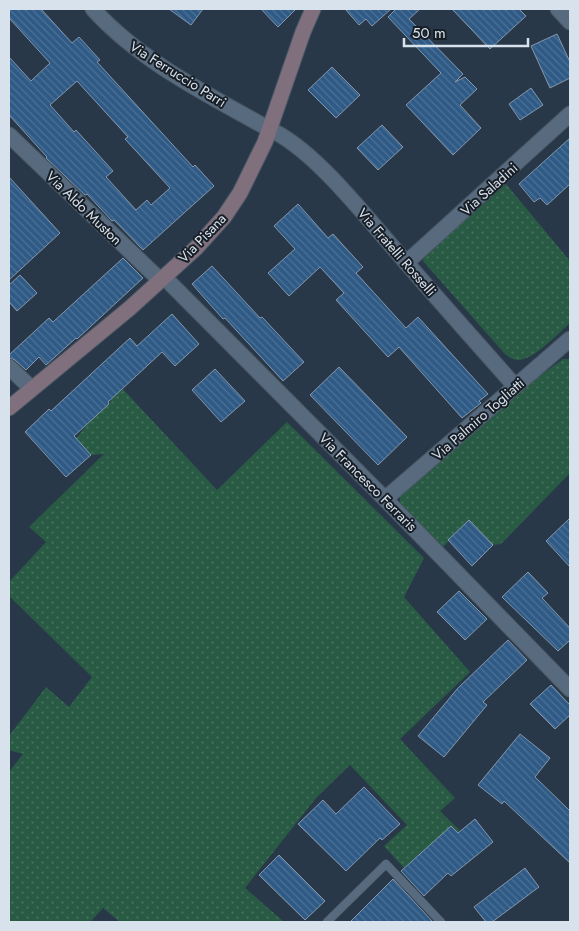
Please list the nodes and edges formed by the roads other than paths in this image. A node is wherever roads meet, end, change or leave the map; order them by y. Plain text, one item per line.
1 (93, 9) edge
2 (558, 9) edge
3 (310, 10) edge
4 (570, 22) edge
5 (570, 114) edge
6 (270, 129) junction
7 (9, 134) edge
8 (406, 263) junction
9 (162, 279) junction
10 (570, 339) edge
11 (9, 367) edge
12 (515, 386) junction
13 (31, 388) junction
14 (9, 408) edge
15 (385, 499) junction
16 (570, 689) edge
17 (327, 922) edge
18 (441, 922) edge

1 - 6 street, Via Ferruccio Parri
2 - 4 street
3 - 6 main road, Via Pisana
5 - 8 street, Via Saladini
6 - 8 street, Via Fratelli Rosselli
6 - 9 main road, Via Pisana
7 - 9 street, Via Aldo Muston
8 - 12 street, Via Fratelli Rosselli
9 - 13 main road, Via Pisana
9 - 15 street, Via Francesco Ferraris
10 - 12 street, Via Palmiro Togliatti
11 - 13 street
12 - 15 street, Via Palmiro Togliatti
13 - 14 main road, Via Pisana
15 - 16 street, Via Francesco Ferraris
17 - 18 lane

